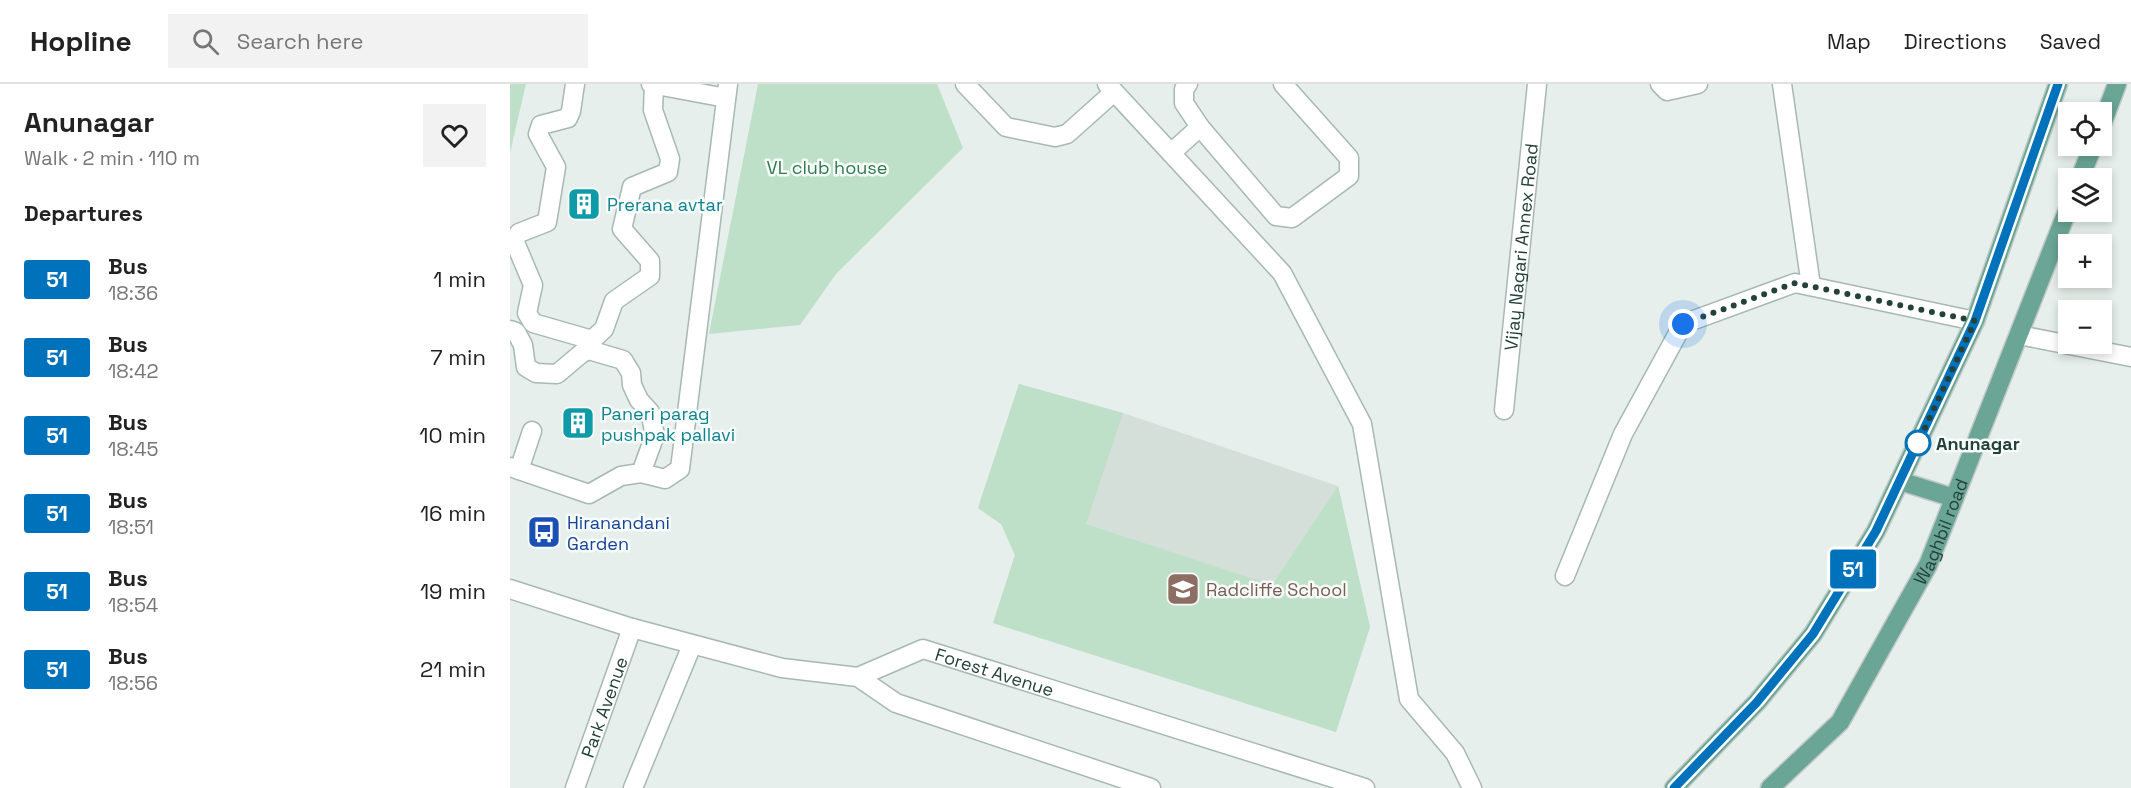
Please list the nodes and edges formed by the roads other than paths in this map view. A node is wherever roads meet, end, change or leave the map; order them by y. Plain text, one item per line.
1 (575, 84) edge
2 (653, 84) edge
3 (966, 84) edge
4 (1188, 84) edge
5 (1283, 84) edge
6 (1537, 84) edge
7 (1660, 84) edge
8 (1698, 84) edge
9 (1782, 84) edge
10 (2058, 84) edge
11 (2117, 84) edge
12 (1110, 88) edge
13 (727, 91) edge
14 (2110, 102) edge
15 (1200, 127) junction
16 (1171, 153) junction
17 (2063, 222) edge
18 (1811, 286) junction
19 (1975, 321) junction
20 (510, 330) edge
21 (2019, 335) junction
22 (2131, 357) edge
23 (1504, 410) dead end
24 (532, 431) dead end
25 (514, 469) edge
26 (641, 473) junction
27 (1900, 481) junction
28 (1954, 498) junction
29 (1565, 576) dead end
30 (510, 589) edge
31 (632, 628) junction
32 (692, 645) junction
33 (858, 677) junction
34 (575, 788) edge
35 (633, 788) edge
36 (1151, 788) edge
37 (1365, 788) edge
38 (1472, 788) edge
39 (1674, 788) edge
40 (1770, 788) edge

1 - 2 street
2 - 13 street
3 - 12 street
4 - 15 street
5 - 15 street
6 - 23 street, Vijay Nagari Annex Road
7 - 8 street
9 - 18 street
10 - 19 main road
11 - 14 main road
12 - 16 street
13 - 26 street
15 - 16 street
16 - 38 street
17 - 21 main road, Waghbil road
18 - 19 street
18 - 29 street
19 - 27 main road
20 - 26 street
21 - 22 street
21 - 28 main road, Waghbil road
24 - 25 street
25 - 26 street
27 - 28 main road
27 - 39 main road
28 - 40 main road, Waghbil road
30 - 31 street
31 - 32 street
31 - 34 street, Park Avenue
32 - 33 street
32 - 35 street
33 - 36 street
33 - 37 street, Forest Avenue

